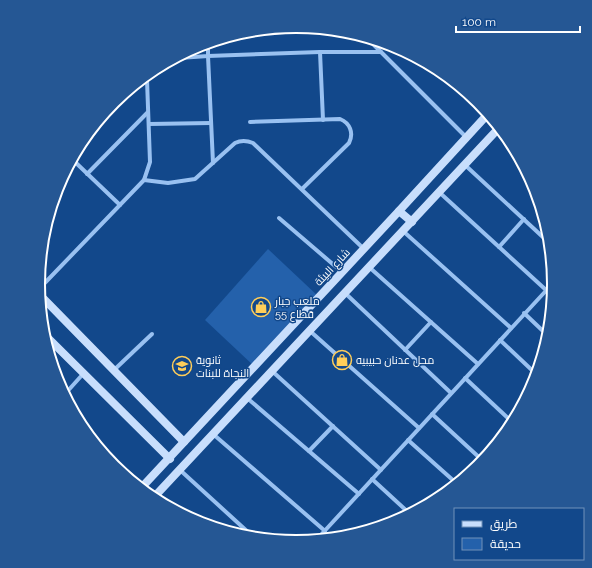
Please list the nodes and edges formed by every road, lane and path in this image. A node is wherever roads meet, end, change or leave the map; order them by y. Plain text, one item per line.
1 (374, 45) edge
2 (208, 49) edge
3 (320, 52) junction
4 (381, 52) junction
5 (208, 56) junction
6 (188, 57) edge
7 (147, 82) edge
8 (148, 112) junction
9 (484, 118) edge
10 (323, 120) junction
11 (250, 122) dead end
12 (211, 123) junction
13 (149, 124) junction
14 (495, 132) edge
15 (466, 137) junction
16 (76, 163) edge
17 (213, 163) junction
18 (465, 165) junction
19 (87, 174) junction
20 (144, 180) junction
21 (302, 189) junction
22 (439, 192) junction
23 (120, 205) junction
24 (399, 211) junction
25 (279, 218) dead end
26 (524, 219) junction
27 (412, 222) junction
28 (403, 231) junction
29 (542, 236) edge
30 (499, 247) junction
31 (364, 250) junction
32 (369, 267) junction
33 (342, 272) junction
34 (45, 283) edge
35 (546, 290) joint
36 (345, 293) junction
37 (46, 301) edge
38 (524, 313) junction
39 (431, 322) junction
40 (511, 328) junction
41 (310, 331) junction
42 (542, 331) edge
43 (152, 334) dead end
44 (500, 340) junction
45 (52, 342) edge
46 (405, 350) junction
47 (478, 364) junction
48 (114, 370) junction
49 (532, 370) edge
50 (272, 371) junction
51 (83, 374) junction
52 (465, 378) junction
53 (69, 390) edge
54 (451, 394) junction
55 (247, 398) junction
56 (432, 414) junction
57 (508, 418) edge
58 (333, 426) junction
59 (419, 428) junction
60 (213, 434) junction
61 (408, 440) junction
62 (184, 442) junction
63 (309, 451) junction
64 (478, 456) edge
65 (170, 459) junction
66 (180, 470) junction
67 (381, 470) junction
68 (372, 479) junction
69 (453, 480) edge
70 (145, 484) edge
71 (158, 493) edge
72 (359, 494) junction
73 (405, 510) edge
74 (242, 529) edge
75 (325, 531) junction
76 (323, 533) edge

1 - 4 street
2 - 5 street
3 - 4 street
3 - 5 street
3 - 10 street
4 - 15 street
5 - 6 street
5 - 12 street
7 - 8 street
8 - 13 street
8 - 19 street
9 - 15 street, شارع البيئة
10 - 11 street
10 - 21 street
12 - 13 street
12 - 17 street
13 - 20 street
14 - 18 street
15 - 24 street, شارع البيئة
16 - 19 street
17 - 20 street
17 - 21 street
18 - 22 street
18 - 26 street
19 - 23 street
20 - 23 street
21 - 31 street
22 - 27 street
22 - 30 street
23 - 34 street
24 - 27 street
24 - 31 street, شارع البيئة
25 - 33 street
26 - 29 street
26 - 30 street
27 - 28 street
28 - 32 street
28 - 40 street
30 - 35 street
31 - 33 street, شارع البيئة
32 - 36 street
32 - 39 street
33 - 62 street, شارع البيئة
35 - 38 street
36 - 41 street
36 - 46 street
37 - 48 street
38 - 40 street
38 - 42 street
39 - 46 street
39 - 47 street
40 - 44 street
41 - 50 street
41 - 59 street
43 - 48 street
44 - 47 street
44 - 49 street
45 - 51 street
46 - 54 street
47 - 52 street
48 - 62 street
50 - 55 street
50 - 58 street
51 - 53 street
51 - 65 street
52 - 54 street
52 - 57 street
54 - 56 street
55 - 60 street
55 - 63 street
56 - 59 street
56 - 64 street
58 - 63 street
58 - 67 street
59 - 61 street
60 - 66 street
60 - 75 street
61 - 67 street
61 - 69 street
62 - 65 street, شارع البيئة
63 - 72 street
65 - 70 street, شارع البيئة
66 - 71 street
66 - 74 street
67 - 68 street
68 - 72 street
68 - 73 street
72 - 75 street
75 - 76 street

